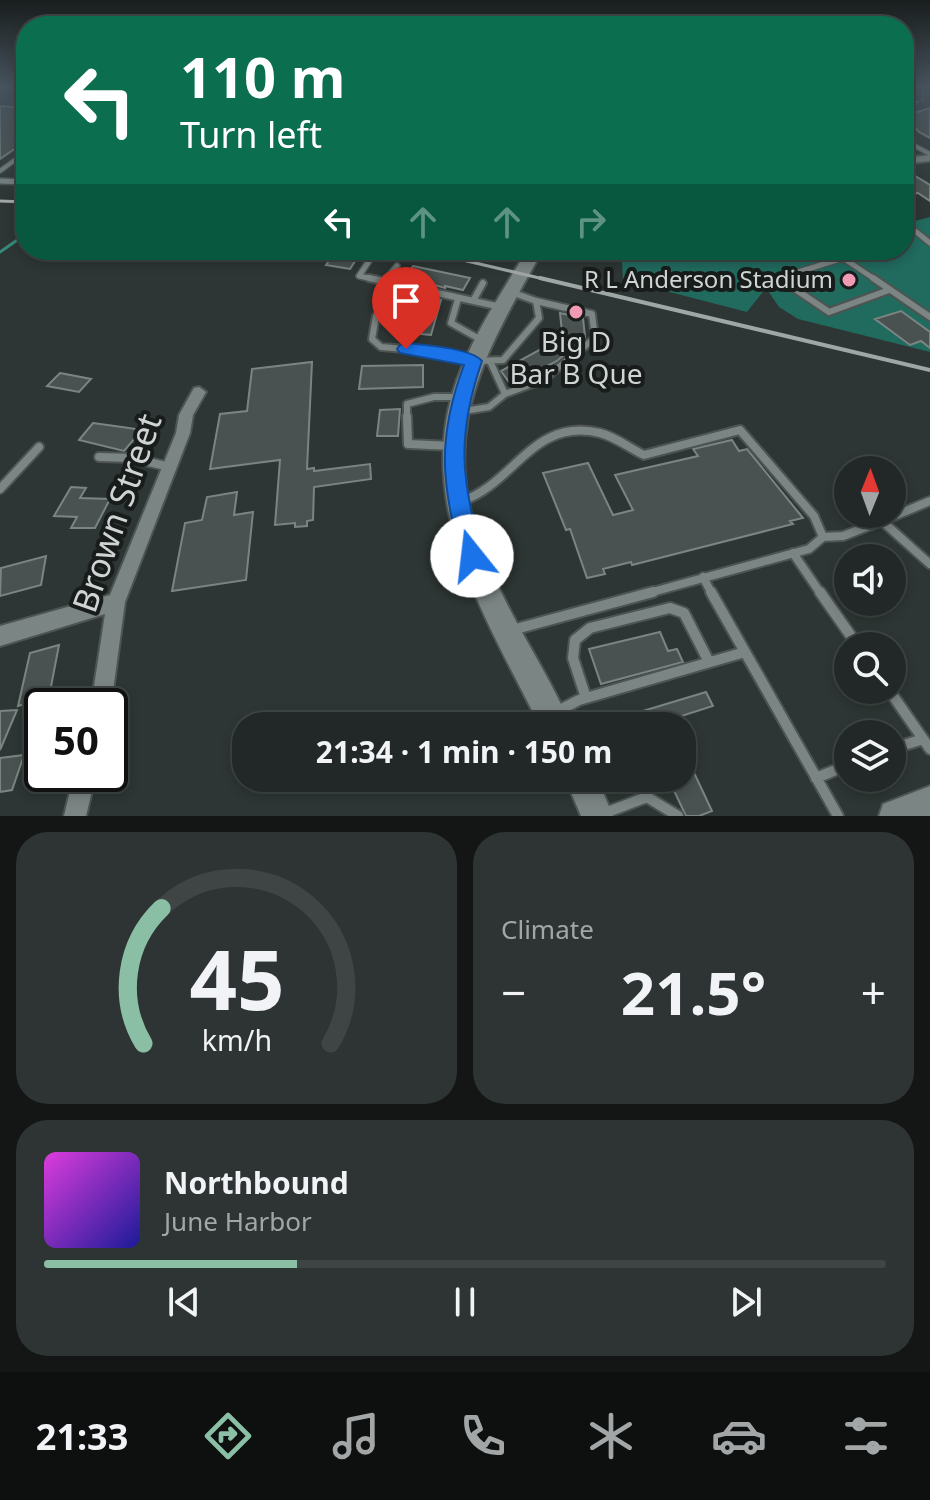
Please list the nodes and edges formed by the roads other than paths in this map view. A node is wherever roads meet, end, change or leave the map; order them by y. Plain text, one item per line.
1 (914, 145) edge
2 (917, 147) joint
3 (930, 156) edge
4 (916, 232) edge
5 (926, 236) edge
6 (930, 243) edge
7 (529, 260) edge
8 (837, 260) edge
9 (846, 260) edge
10 (369, 261) dead end
11 (397, 266) dead end
12 (384, 282) junction
13 (483, 283) dead end
14 (889, 290) junction
15 (458, 299) junction
16 (507, 300) junction
17 (473, 301) junction
18 (536, 301) junction
19 (376, 316) dead end
20 (930, 317) edge
21 (482, 354) junction
22 (199, 392) dead end
23 (505, 394) junction
24 (459, 404) junction
25 (454, 446) junction
26 (39, 447) dead end
27 (99, 457) dead end
28 (170, 467) junction
29 (0, 489) edge
30 (930, 501) edge
31 (457, 502) junction
32 (906, 511) edge
33 (864, 528) edge
34 (890, 528) edge
35 (823, 537) junction
36 (793, 553) junction
37 (930, 564) edge
38 (703, 577) junction
39 (116, 602) junction
40 (506, 632) junction
41 (848, 632) edge
42 (0, 636) edge
43 (745, 652) junction
44 (709, 662) junction
45 (104, 688) edge
46 (586, 698) junction
47 (899, 704) edge
48 (550, 712) edge
49 (566, 712) edge
50 (927, 744) edge
51 (906, 747) edge
52 (834, 771) edge
53 (816, 778) junction
54 (81, 792) edge
55 (587, 792) edge
56 (930, 802) edge
57 (75, 816) edge
58 (597, 816) edge
59 (678, 816) edge
60 (838, 816) edge
61 (895, 816) edge

1 - 2 lane
2 - 3 lane
4 - 5 lane
5 - 6 lane
7 - 16 main road
8 - 14 lane
9 - 14 lane
10 - 12 lane
11 - 12 lane
12 - 15 lane
13 - 17 lane
14 - 20 lane
15 - 17 lane
15 - 21 lane
16 - 17 lane
16 - 18 lane
16 - 21 main road
18 - 21 lane
18 - 23 lane
19 - 21 lane
21 - 23 lane
21 - 24 main road
22 - 28 street, Brown Street
23 - 24 lane
24 - 25 main road
24 - 25 lane
25 - 31 main road
26 - 29 lane
27 - 28 lane
28 - 39 street, Brown Street
30 - 32 lane
31 - 35 lane
31 - 40 main road
33 - 35 lane
34 - 37 lane
35 - 36 lane
36 - 38 lane
36 - 41 lane
38 - 40 lane
38 - 43 lane
39 - 42 street
39 - 45 street, Brown Street
40 - 48 main road
43 - 44 lane
43 - 53 lane
44 - 46 lane
44 - 46 lane
46 - 49 lane
47 - 50 lane
50 - 51 lane
52 - 53 lane
53 - 60 lane
54 - 57 street
55 - 58 main road
56 - 61 main road
58 - 59 lane

